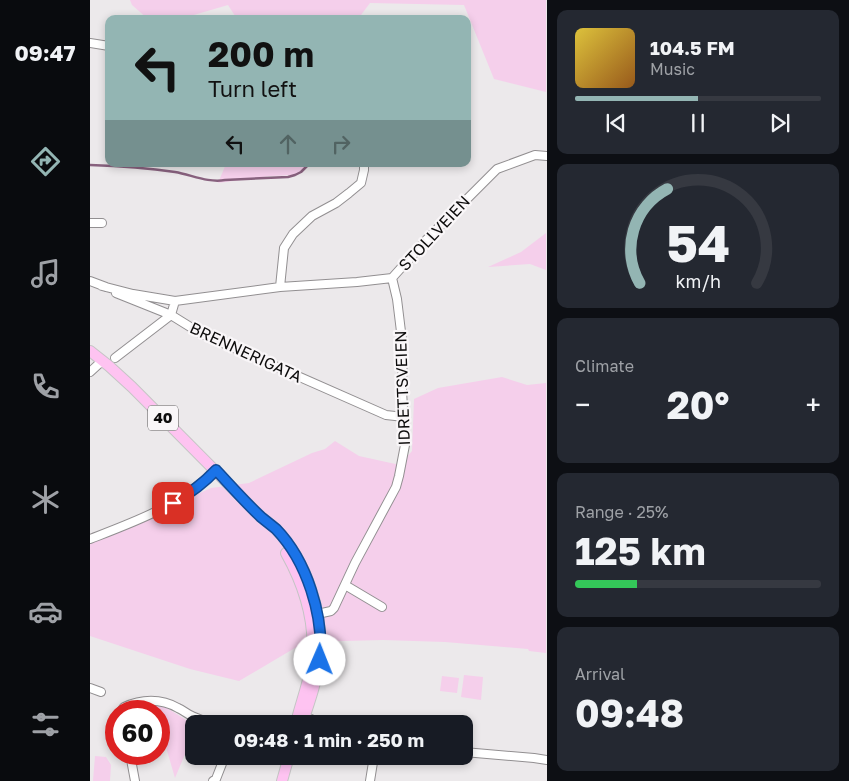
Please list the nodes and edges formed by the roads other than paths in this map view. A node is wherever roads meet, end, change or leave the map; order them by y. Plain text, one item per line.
1 (90, 43) edge
2 (105, 45) edge
3 (546, 156) edge
4 (364, 167) edge
5 (90, 223) edge
6 (102, 223) dead end
7 (392, 278) junction
8 (90, 281) edge
9 (102, 286) junction
10 (280, 287) junction
11 (175, 301) junction
12 (171, 315) junction
13 (90, 351) edge
14 (115, 358) dead end
15 (102, 361) junction
16 (90, 372) edge
17 (404, 417) junction
18 (216, 470) junction
19 (90, 539) edge
20 (345, 585) junction
21 (382, 606) dead end
22 (314, 615) junction
23 (90, 688) edge
24 (101, 692) dead end
25 (170, 704) edge
26 (189, 715) edge
27 (301, 715) edge
28 (473, 753) edge
29 (546, 760) edge
30 (132, 765) edge
31 (221, 765) edge
32 (286, 765) edge
33 (373, 765) edge
34 (135, 781) edge
35 (213, 781) edge
36 (282, 781) edge
37 (370, 781) edge

1 - 2 street
3 - 7 street, STOLLVEIEN
4 - 10 street
5 - 6 street
7 - 10 street, STOLLVEIEN
7 - 17 street, IDRETTSVEIEN
8 - 9 street, BRENNERIGATA
9 - 11 street, STOLLVEIEN
9 - 12 street, BRENNERIGATA
10 - 11 street, STOLLVEIEN
11 - 12 street
12 - 14 street
12 - 17 street, BRENNERIGATA
13 - 15 main road, 40
15 - 16 street
15 - 18 main road, 40
17 - 20 street, IDRETTSVEIEN
18 - 19 street
18 - 22 main road, 40
20 - 21 street
20 - 22 street, IDRETTSVEIEN
22 - 27 main road, 40
23 - 24 street
25 - 26 street
28 - 29 street
30 - 34 street
31 - 35 street
32 - 36 main road
33 - 37 street

